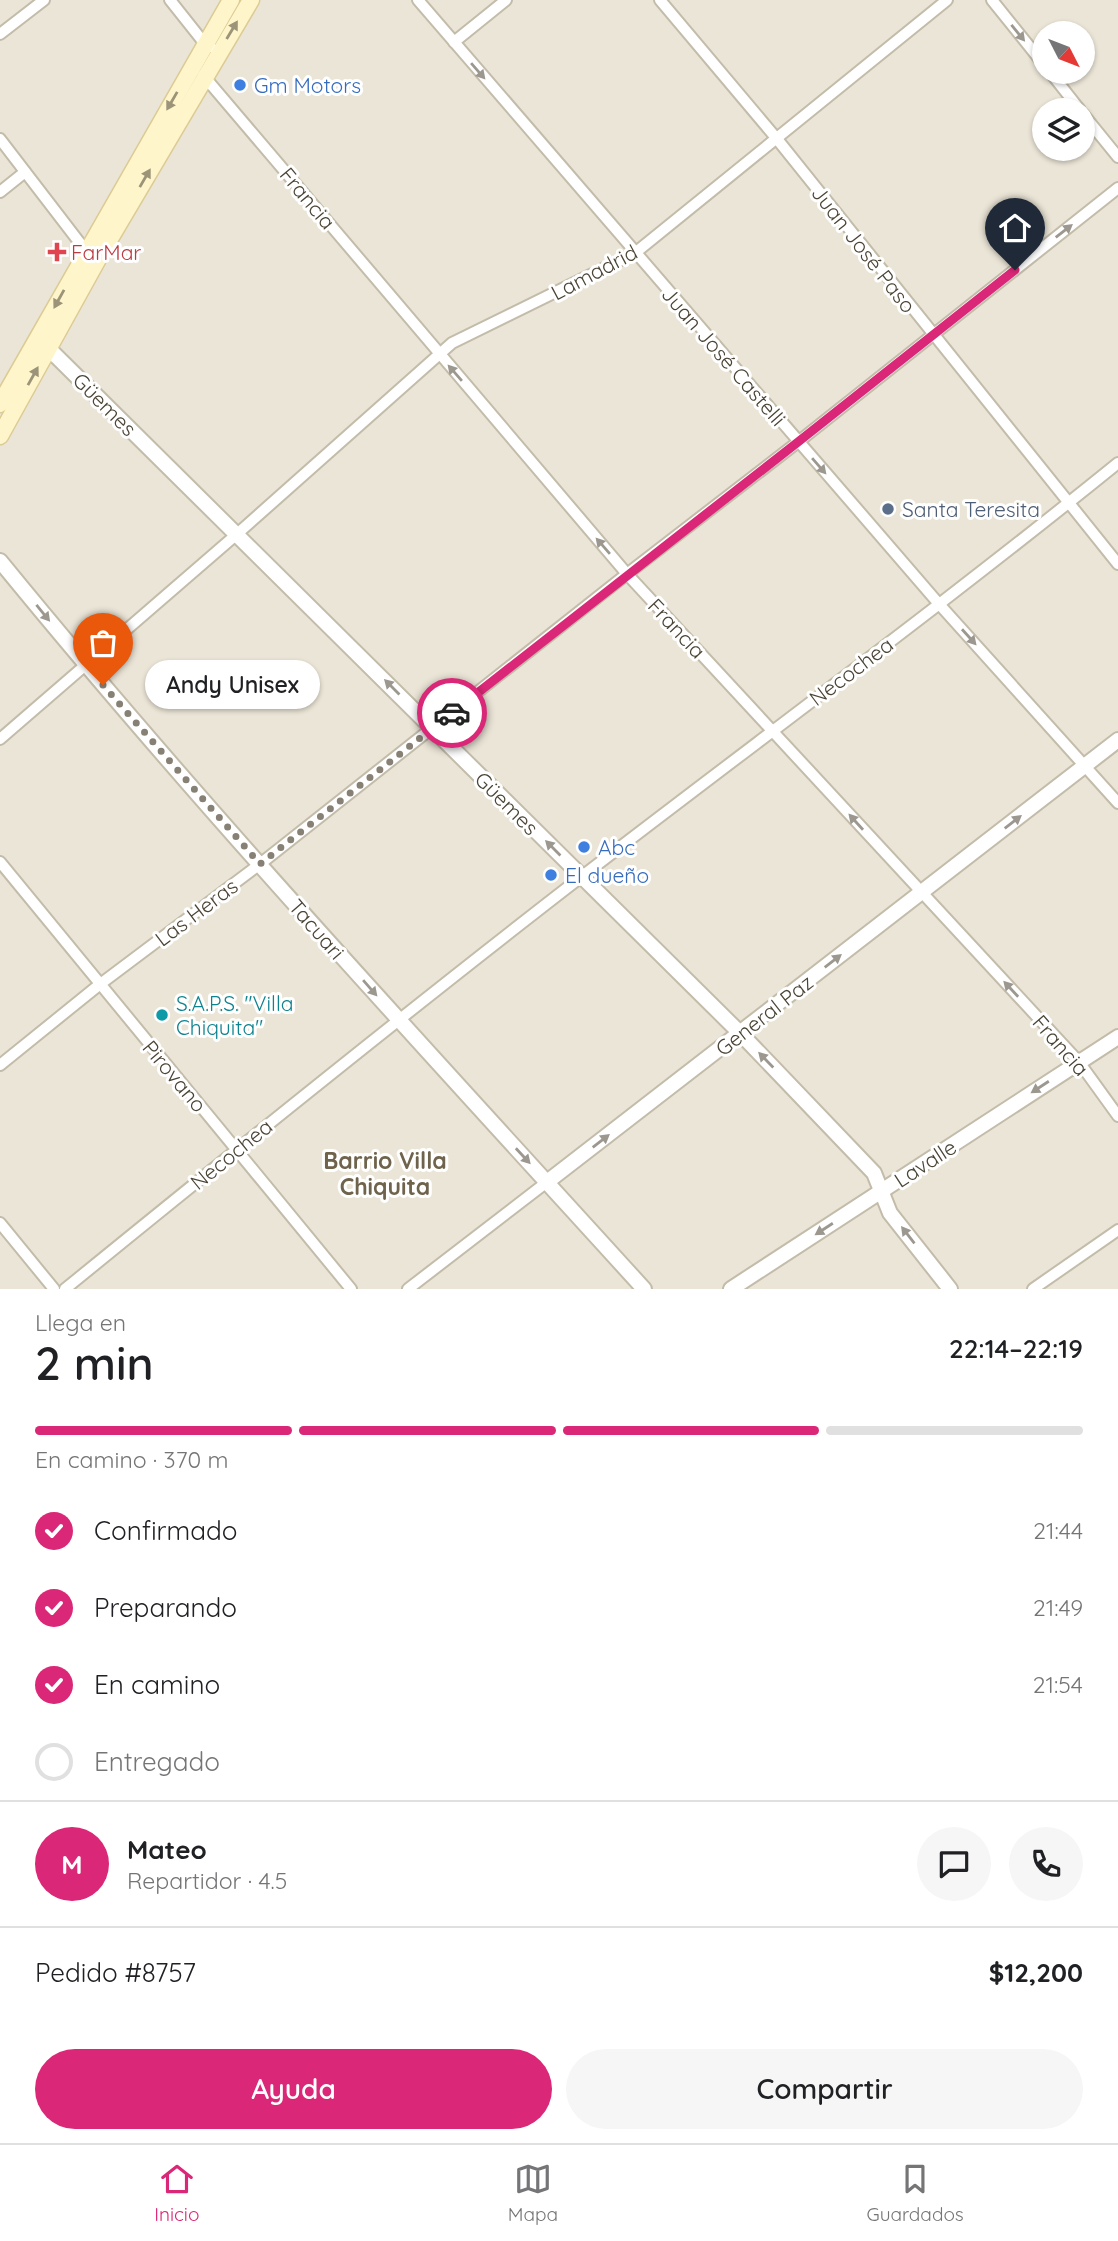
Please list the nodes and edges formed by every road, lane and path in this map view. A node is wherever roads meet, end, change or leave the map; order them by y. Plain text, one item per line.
1 (44, 0) edge
2 (170, 0) edge
3 (231, 0) edge
4 (251, 0) edge
5 (418, 0) edge
6 (506, 0) edge
7 (660, 0) edge
8 (947, 0) edge
9 (992, 0) edge
10 (0, 34) edge
11 (454, 42) junction
12 (212, 48) junction
13 (1032, 50) edge
14 (199, 72) junction
15 (1060, 84) edge
16 (1071, 98) edge
17 (1095, 128) edge
18 (0, 139) edge
19 (777, 139) junction
20 (1118, 157) edge
21 (25, 172) junction
22 (1118, 188) edge
23 (0, 192) edge
24 (86, 251) junction
25 (635, 253) junction
26 (932, 335) junction
27 (43, 343) junction
28 (438, 353) junction
29 (0, 404) edge
30 (0, 436) edge
31 (798, 442) junction
32 (1118, 463) edge
33 (1068, 503) junction
34 (237, 534) junction
35 (0, 561) edge
36 (1118, 564) edge
37 (627, 574) junction
38 (939, 604) junction
39 (85, 665) junction
40 (433, 728) junction
41 (772, 730) junction
42 (0, 738) edge
43 (1118, 740) edge
44 (1086, 766) junction
45 (1118, 803) edge
46 (0, 862) edge
47 (260, 864) junction
48 (582, 877) junction
49 (921, 893) junction
50 (99, 985) junction
51 (398, 1021) junction
52 (740, 1033) junction
53 (1118, 1037) edge
54 (1079, 1062) junction
55 (0, 1065) edge
56 (1118, 1116) edge
57 (237, 1149) junction
58 (547, 1182) junction
59 (881, 1192) junction
60 (0, 1223) edge
61 (1118, 1230) edge
62 (54, 1289) edge
63 (65, 1289) edge
64 (351, 1289) edge
65 (408, 1289) edge
66 (644, 1289) edge
67 (731, 1289) edge
68 (950, 1289) edge
69 (1033, 1289) edge

1 - 10 street
2 - 12 street
3 - 12 main road
12 -> 4 main road
5 - 11 street, Juan José Castelli
6 - 11 street
7 - 19 street, Juan José Paso
8 - 19 street, Lamadrid
9 -> 13 street
11 -> 25 street, Juan José Castelli
12 - 14 main road
14 -> 24 main road
27 -> 14 main road
14 - 28 street, Francia
15 - 16 street
17 - 20 street
18 - 21 street
19 - 25 street, Lamadrid
19 - 26 street, Juan José Paso
21 - 23 street
21 - 24 street
26 -> 22 street, Las Heras
24 -> 27 main road
25 - 28 street, Lamadrid
25 - 31 street, Juan José Castelli
26 - 31 street, Las Heras
26 - 33 street, Juan José Paso
27 - 29 main road
30 -> 27 main road
27 - 34 street, Güemes
28 - 34 street, Lamadrid
37 -> 28 street, Francia
31 - 37 street, Las Heras
31 -> 38 street, Juan José Castelli
32 - 33 street, Necochea
33 - 36 street, Juan José Paso
33 - 38 street, Necochea
34 - 39 street, Lamadrid
40 -> 34 street, Güemes
35 -> 39 street, Tacuari
37 - 40 street, Las Heras
37 - 41 street, Francia
38 - 41 street, Necochea
38 -> 44 street, Juan José Castelli
39 - 42 street
39 - 47 street, Tacuari
40 - 47 street, Las Heras
48 -> 40 street, Güemes
41 - 48 street, Necochea
49 -> 41 street, Francia
43 - 44 street, General Paz
44 - 45 street, Juan José Castelli
49 -> 44 street, General Paz
46 - 50 street, Pirovano
47 - 50 street, Las Heras
47 -> 51 street, Tacuari
48 - 51 street, Necochea
48 - 52 street, Güemes
52 -> 49 street, General Paz
54 -> 49 street, Francia
50 - 55 street, Las Heras
50 - 57 street, Pirovano
51 - 57 street, Necochea
51 -> 58 street, Tacuari
58 -> 52 street, General Paz
59 -> 52 street, Güemes
53 - 54 street, Lavalle
54 - 56 street, Francia
54 -> 59 street, Lavalle
57 - 63 street, Necochea
57 - 64 street, Pirovano
58 - 65 street, General Paz
58 - 66 street, Tacuari
59 -> 67 street, Lavalle
68 -> 59 street, Güemes
60 - 62 street
61 - 69 street

